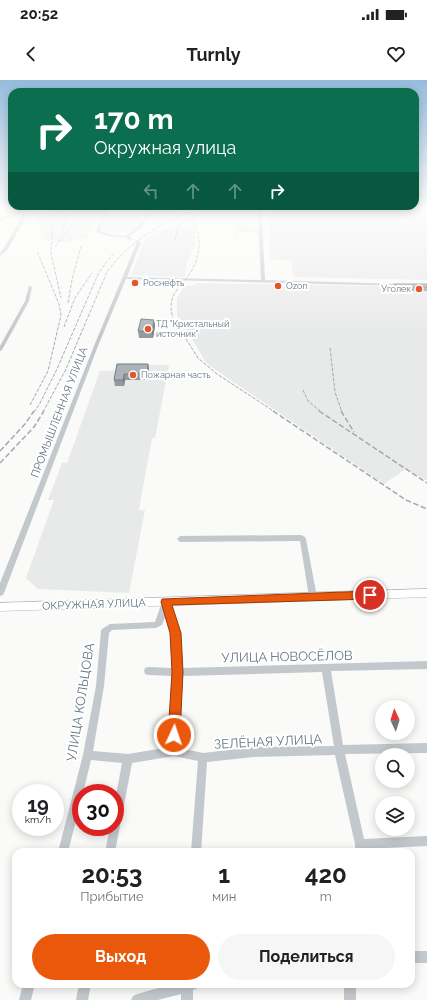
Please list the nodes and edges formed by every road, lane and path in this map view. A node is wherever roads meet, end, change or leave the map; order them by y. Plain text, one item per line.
1 (135, 251) edge
2 (262, 251) edge
3 (124, 278) junction
4 (263, 281) junction
5 (410, 285) edge
6 (30, 287) dead end
7 (0, 350) edge
8 (180, 539) dead end
9 (0, 593) edge
10 (427, 593) edge
11 (313, 597) junction
12 (166, 602) junction
13 (0, 607) edge
14 (427, 666) edge
15 (326, 668) junction
16 (148, 671) dead end
17 (178, 672) junction
18 (427, 748) edge
19 (339, 750) junction
20 (174, 751) junction
21 (88, 755) junction
22 (203, 758) junction
23 (128, 759) junction
24 (123, 784) edge
25 (113, 836) edge
26 (427, 841) edge
27 (64, 848) edge
28 (111, 848) edge
29 (196, 848) edge
30 (360, 848) edge
31 (415, 957) edge
32 (427, 957) edge
33 (28, 988) edge
34 (84, 988) edge
35 (176, 988) edge
36 (188, 988) edge
37 (350, 988) edge
38 (25, 1000) edge
39 (82, 1000) edge
40 (137, 1000) edge
41 (186, 1000) edge
42 (350, 1000) edge

1 - 3 street, ПРОМЫШЛЕННАЯ УЛИЦА
2 - 4 street
3 - 4 street
3 - 9 street, ПРОМЫШЛЕННАЯ УЛИЦА
4 - 5 street
6 - 7 street
8 - 11 street
10 - 11 highway, ОКРУЖНАЯ УЛИЦА
11 - 12 highway, ОКРУЖНАЯ УЛИЦА
12 - 13 highway, ОКРУЖНАЯ УЛИЦА
12 - 17 street
12 - 21 street, УЛИЦА КОЛЬЦОВА
14 - 15 street, УЛИЦА НОВОСЁЛОВ
15 - 17 street, УЛИЦА НОВОСЁЛОВ
15 - 19 street
16 - 17 street, УЛИЦА НОВОСЁЛОВ
17 - 20 street
18 - 19 street, ЗЕЛЁНАЯ УЛИЦА
19 - 22 street, ЗЕЛЁНАЯ УЛИЦА
19 - 30 street
20 - 22 street, ЗЕЛЁНАЯ УЛИЦА
20 - 23 street, ЗЕЛЁНАЯ УЛИЦА
21 - 23 street, ЗЕЛЁНАЯ УЛИЦА
21 - 27 street, УЛИЦА КОЛЬЦОВА
22 - 29 street
23 - 24 street
25 - 28 street
26 - 30 street
31 - 32 street
33 - 38 street
34 - 39 street
35 - 40 street
36 - 41 street
37 - 42 street

